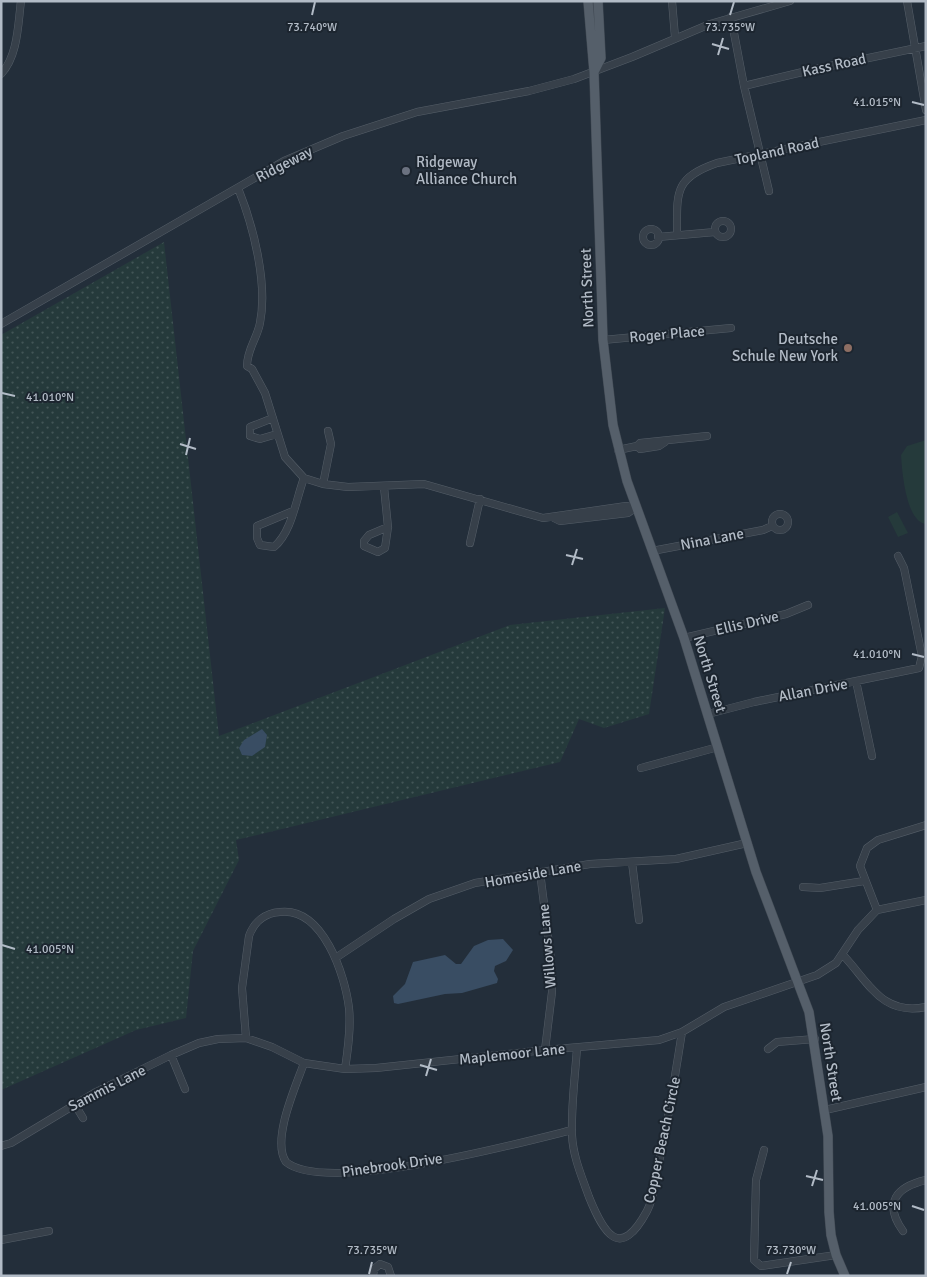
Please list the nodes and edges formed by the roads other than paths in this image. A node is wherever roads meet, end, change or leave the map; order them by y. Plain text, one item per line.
1 (21, 1) edge
2 (588, 1) edge
3 (598, 1) edge
4 (672, 1) edge
5 (790, 1) edge
6 (907, 1) edge
7 (756, 5) edge
8 (731, 17) junction
9 (675, 37) junction
10 (926, 46) edge
11 (916, 48) junction
12 (594, 72) junction
13 (1, 74) edge
14 (744, 86) junction
15 (926, 110) edge
16 (926, 120) edge
17 (761, 155) junction
18 (238, 188) junction
19 (769, 191) dead end
20 (715, 232) dead end
21 (677, 234) junction
22 (658, 236) dead end
23 (2, 322) edge
24 (730, 328) dead end
25 (603, 340) junction
26 (273, 418) junction
27 (328, 431) dead end
28 (277, 434) junction
29 (707, 436) dead end
30 (618, 450) junction
31 (304, 478) junction
32 (323, 484) junction
33 (384, 487) junction
34 (480, 499) junction
35 (635, 508) junction
36 (293, 511) junction
37 (772, 526) dead end
38 (388, 527) dead end
39 (470, 543) dead end
40 (652, 551) junction
41 (898, 556) dead end
42 (808, 605) dead end
43 (684, 638) junction
44 (856, 682) junction
45 (708, 714) junction
46 (718, 746) junction
47 (872, 756) dead end
48 (641, 768) dead end
49 (926, 825) edge
50 (747, 842) junction
51 (632, 862) junction
52 (540, 872) junction
53 (864, 881) junction
54 (803, 887) dead end
55 (926, 900) edge
56 (878, 910) junction
57 (639, 920) dead end
58 (842, 954) junction
59 (337, 957) junction
60 (799, 982) junction
61 (926, 1007) edge
62 (682, 1032) junction
63 (246, 1038) junction
64 (218, 1039) joint
65 (815, 1039) junction
66 (577, 1048) junction
67 (768, 1049) dead end
68 (545, 1050) junction
69 (171, 1055) junction
70 (304, 1063) junction
71 (345, 1069) junction
72 (926, 1087) edge
73 (185, 1089) dead end
74 (74, 1103) junction
75 (825, 1110) junction
76 (84, 1118) dead end
77 (572, 1130) junction
78 (1, 1146) edge
79 (764, 1150) dead end
80 (926, 1180) edge
81 (49, 1231) dead end
82 (903, 1231) dead end
83 (1, 1240) edge
84 (836, 1255) junction
85 (373, 1276) edge
86 (391, 1276) edge
87 (845, 1276) edge

1 - 13 street
2 - 12 main road, North Street
3 - 12 main road, North Street
4 - 9 street
5 - 7 street, Ridgeway
6 - 11 street
7 - 8 street, Ridgeway
8 - 9 street, Ridgeway
8 - 14 street
9 - 12 street, Ridgeway
10 - 11 street, Kass Road
11 - 14 street, Kass Road
11 - 15 street
12 - 18 street, Ridgeway
12 - 25 main road, North Street
14 - 17 street
16 - 17 street, Topland Road
17 - 19 street
17 - 21 street, Topland Road
18 - 23 street, Ridgeway
18 - 26 street
20 - 21 street
21 - 22 street
24 - 25 street, Roger Place
25 - 30 main road, North Street
26 - 28 street
26 - 28 street
27 - 32 street
28 - 31 street
29 - 30 street
30 - 35 main road, North Street
31 - 32 street
31 - 36 street
32 - 33 street
33 - 34 street
33 - 38 street
34 - 35 street
34 - 39 street
35 - 40 main road, North Street
36 - 36 street
37 - 40 street, Nina Lane
40 - 43 main road, North Street
41 - 44 street, Allan Drive
42 - 43 street, Ellis Drive
43 - 45 main road, North Street
44 - 45 street, Allan Drive
44 - 47 street
45 - 46 main road, North Street
46 - 48 street
46 - 50 main road, North Street
49 - 53 street
50 - 51 street, Homeside Lane
50 - 60 main road, North Street
51 - 52 street, Homeside Lane
51 - 57 street
52 - 59 street, Homeside Lane
52 - 68 street, Willows Lane
53 - 54 street
53 - 56 street
55 - 56 street
56 - 58 street, Maplemoor Lane
58 - 60 street, Maplemoor Lane
58 - 61 street
59 - 63 street
59 - 71 street
60 - 62 street, Maplemoor Lane
60 - 65 main road, North Street
62 - 66 street, Maplemoor Lane
62 - 77 street, Copper Beach Circle
63 - 64 street, Maplemoor Lane
63 - 70 street, Maplemoor Lane
64 - 69 street, Sammis Lane
65 - 67 street
65 - 75 main road, North Street
66 - 68 street, Maplemoor Lane
66 - 77 street, Copper Beach Circle
68 - 71 street, Maplemoor Lane
69 - 73 street
69 - 74 street, Sammis Lane
70 - 71 street, Maplemoor Lane
70 - 77 street, Pinebrook Drive
72 - 75 street
74 - 76 street
74 - 78 street, Sammis Lane
75 - 84 main road, North Street
79 - 84 street
80 - 82 street
81 - 83 street
84 - 87 main road, North Street
85 - 86 street

